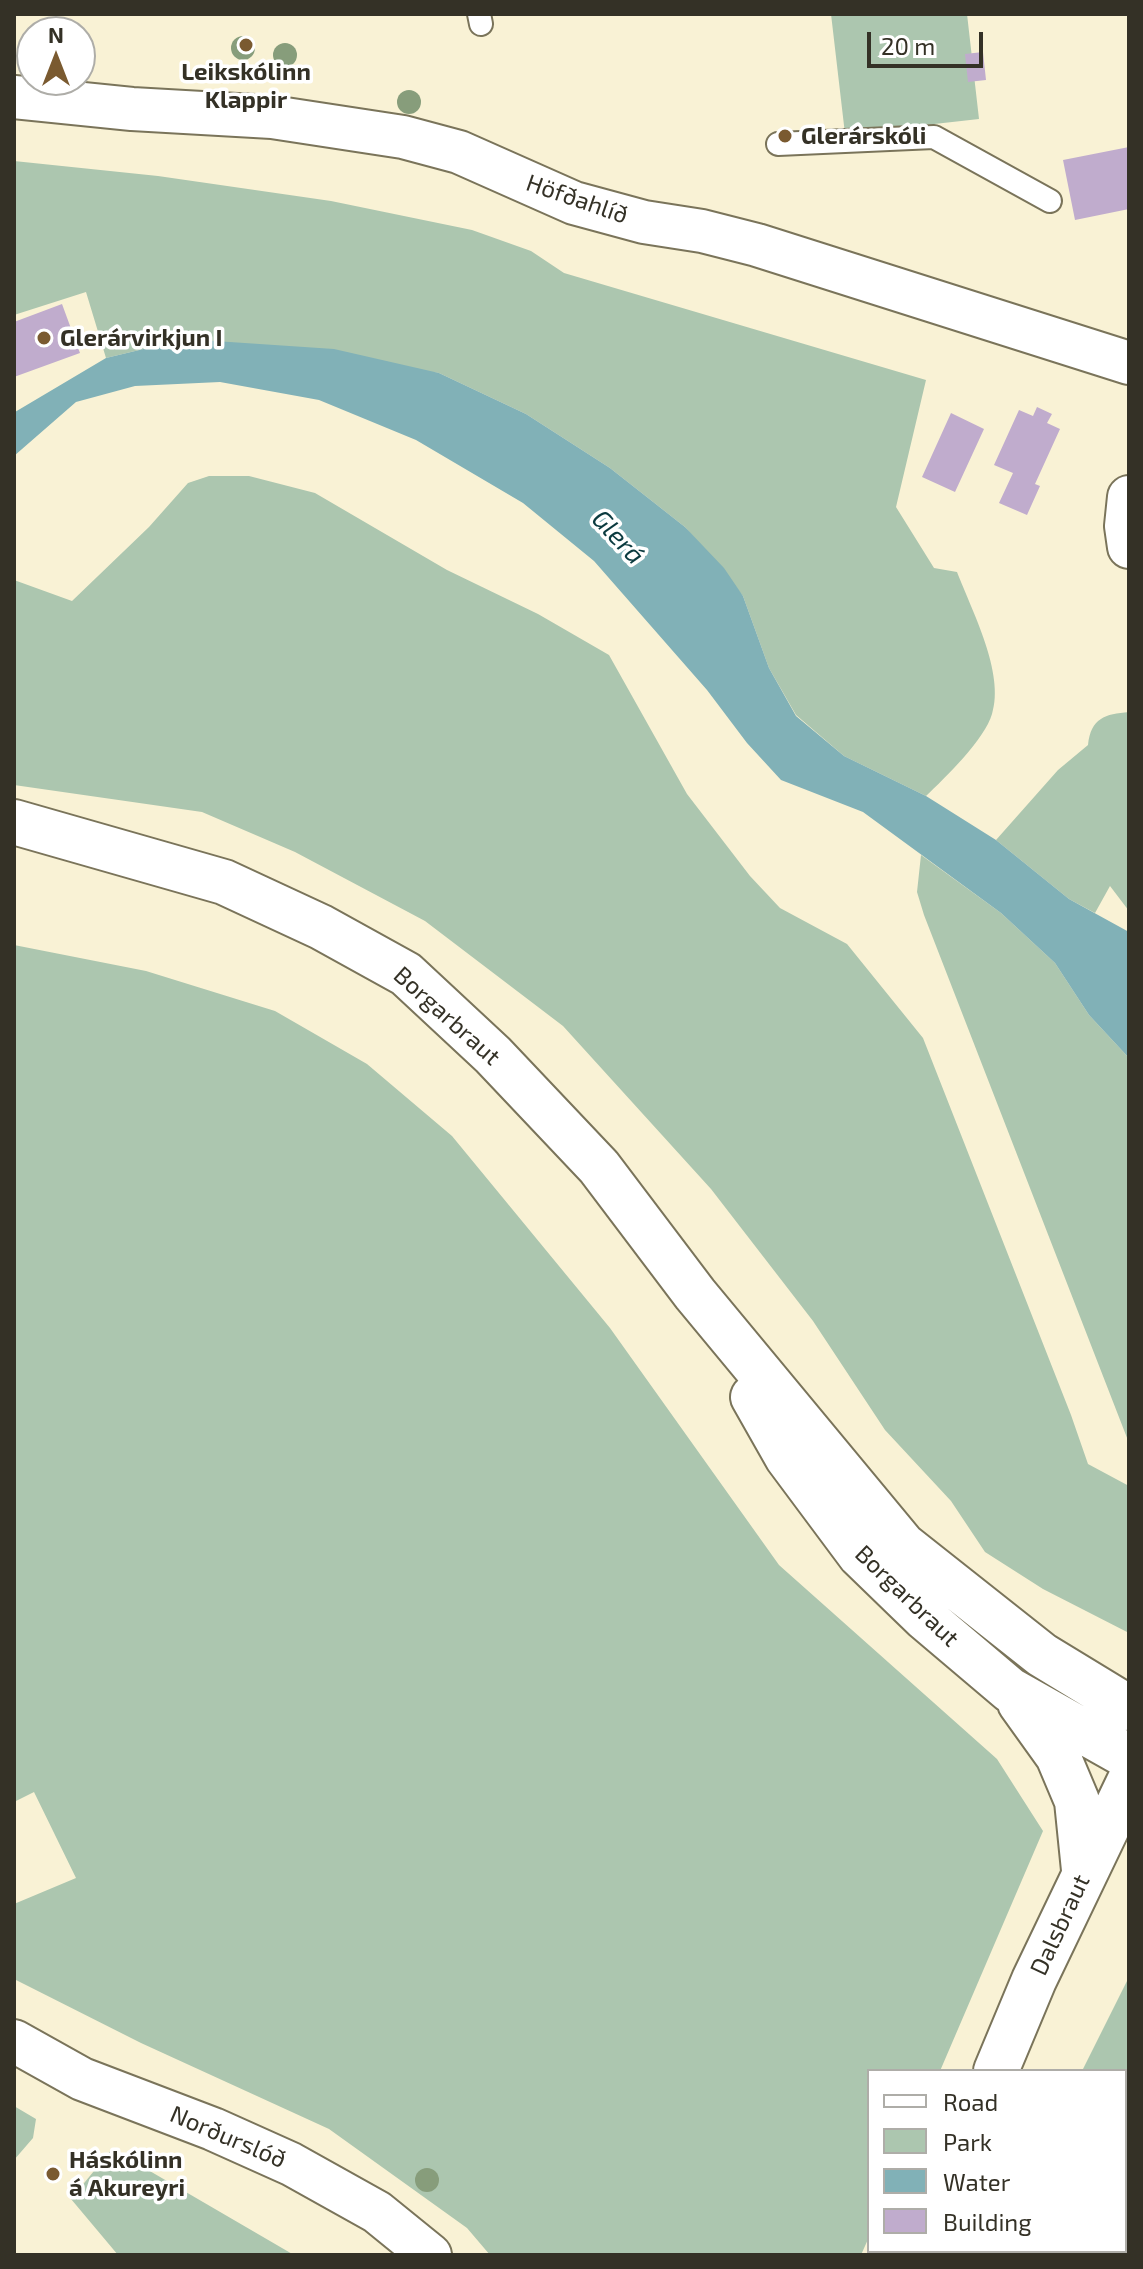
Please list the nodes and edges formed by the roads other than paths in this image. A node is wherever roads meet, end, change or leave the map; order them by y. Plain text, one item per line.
1 (14, 97) edge
2 (778, 144) dead end
3 (1050, 201) dead end
4 (1129, 363) edge
5 (1129, 497) edge
6 (1129, 547) edge
7 (14, 822) edge
8 (14, 846) edge
9 (118, 853) junction
10 (695, 1294) junction
11 (1010, 1690) junction
12 (1129, 1708) edge
13 (1129, 1757) edge
14 (1129, 1782) edge
15 (1129, 1840) edge
16 (1084, 1872) junction
17 (14, 2041) edge
18 (997, 2069) edge
19 (430, 2255) edge

1 - 4 street, Höfðahlíð
2 - 3 lane
5 - 6 street
7 - 9 street, Borgarbraut
8 - 9 street, Borgarbraut
9 - 10 street, Borgarbraut
10 - 11 street, Borgarbraut
10 - 12 street, Borgarbraut
11 - 13 street, Borgarbraut
11 - 16 street
14 - 16 street, Dalsbraut
15 - 16 street
16 - 18 street, Dalsbraut
17 - 19 street, Norðurslóð

